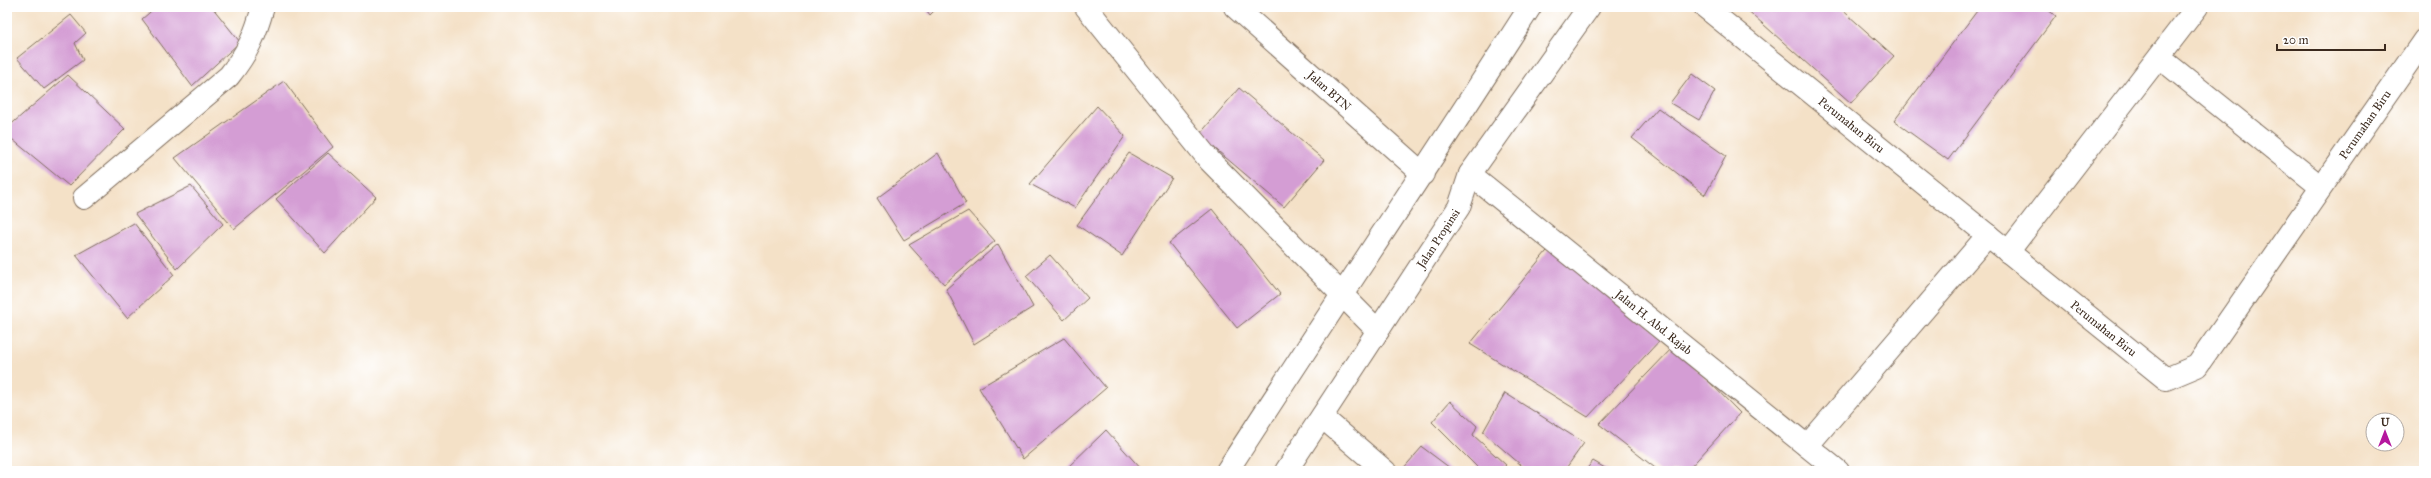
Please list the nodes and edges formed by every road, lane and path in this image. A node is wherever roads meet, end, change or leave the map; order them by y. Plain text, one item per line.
1 (263, 7) edge
2 (1086, 7) edge
3 (1235, 7) edge
4 (1530, 7) edge
5 (1590, 7) edge
6 (1705, 7) edge
7 (2198, 7) edge
8 (2424, 40) edge
9 (2159, 57) junction
10 (1423, 174) junction
11 (1470, 174) junction
12 (2321, 187) junction
13 (84, 198) dead end
14 (1988, 235) junction
15 (2008, 252) junction
16 (1340, 294) junction
17 (1378, 331) junction
18 (1322, 417) junction
19 (1807, 446) junction
20 (1227, 471) edge
21 (1286, 471) edge
22 (1385, 471) edge
23 (1838, 471) edge

1 - 13 main road
2 - 16 main road
3 - 10 main road, Jalan BTN
4 - 10 main road
5 - 11 main road, Jalan Propinsi
6 - 14 main road, Perumahan Biru
7 - 9 main road
8 - 12 main road, Perumahan Biru
9 - 12 main road
9 - 15 main road
10 - 16 main road
11 - 17 main road, Jalan Propinsi
11 - 19 main road, Jalan H. Abd. Rajab
12 - 15 main road, Perumahan Biru
14 - 15 main road, Perumahan Biru
14 - 19 main road
16 - 17 main road
16 - 20 main road
17 - 18 main road, Jalan Propinsi
18 - 21 main road, Jalan Propinsi
18 - 22 main road
19 - 23 main road, Jalan H. Abd. Rajab

